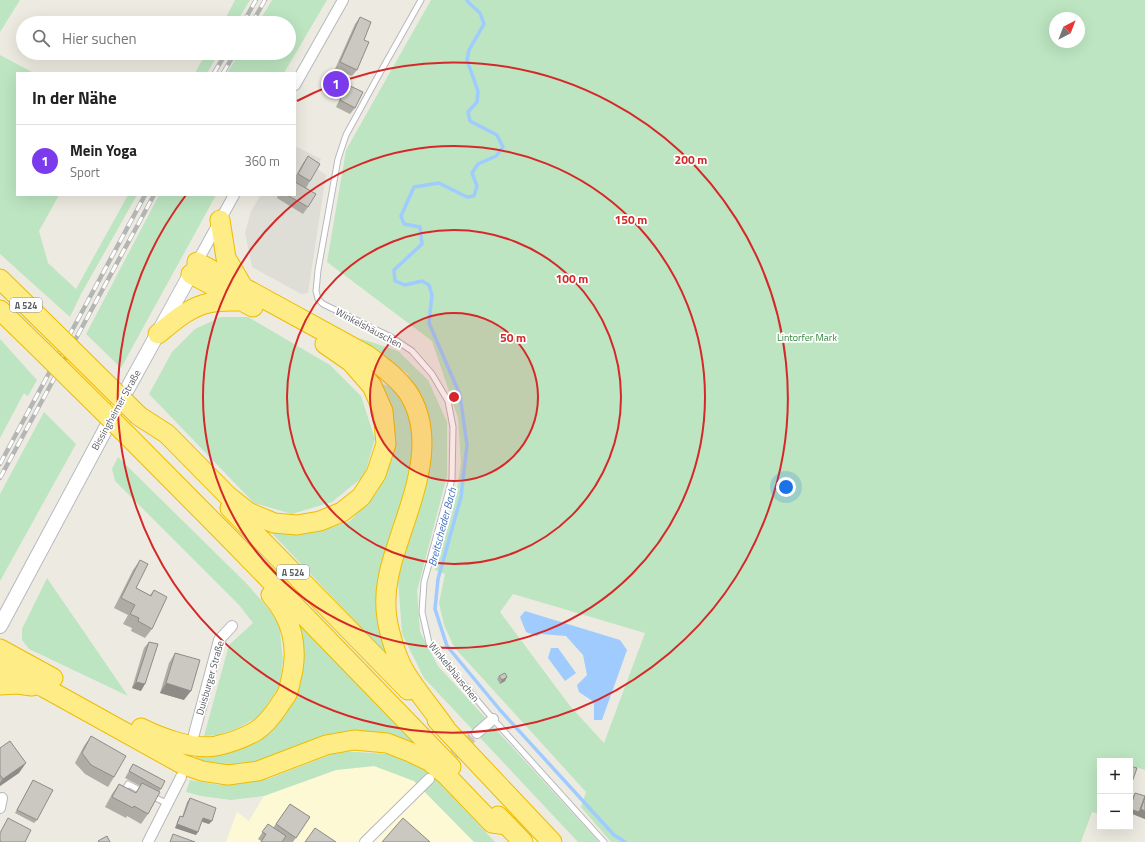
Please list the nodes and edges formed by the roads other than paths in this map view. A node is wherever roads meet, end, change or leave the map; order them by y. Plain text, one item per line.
1 (343, 0) edge
2 (421, 0) edge
3 (296, 83) edge
4 (233, 196) edge
5 (220, 220) junction
6 (194, 268) junction
7 (0, 279) edge
8 (243, 294) junction
9 (0, 310) edge
10 (158, 334) junction
11 (139, 416) junction
12 (232, 541) junction
13 (0, 626) edge
14 (232, 626) dead end
15 (0, 649) edge
16 (0, 666) edge
17 (0, 685) edge
18 (45, 688) junction
19 (493, 719) junction
20 (446, 729) junction
21 (477, 733) tunnel mouth
22 (194, 734) dead end
23 (181, 778) dead end
24 (429, 779) dead end
25 (124, 791) edge
26 (2, 798) dead end
27 (168, 804) junction
28 (0, 808) edge
29 (507, 825) junction
30 (603, 841) edge
31 (148, 842) edge
32 (365, 842) edge
33 (523, 842) edge
34 (552, 842) edge

1 - 3 street
2 - 19 lane, Winkelshäuschen
4 - 5 street, Bissingheimer Straße
5 - 6 street, Bissingheimer Straße
5 - 8 highway
6 - 8 highway
6 - 10 street, Bissingheimer Straße
7 - 11 highway, A 524, bridge
8 - 10 highway
8 - 11 highway
8 - 20 highway
9 - 12 highway, A 524, bridge
10 - 13 street, Bissingheimer Straße
11 - 20 highway, A 524
12 - 15 highway
12 - 29 highway, A 524
14 - 22 street, Duisburger Straße
16 - 18 highway
17 - 18 highway
18 - 29 highway
19 - 21 street
19 - 30 lane, Winkelshäuschen
20 - 34 highway, A 524
23 - 27 street
24 - 32 street
25 - 27 lane
26 - 28 street
27 - 31 street
29 - 33 highway, A 524

